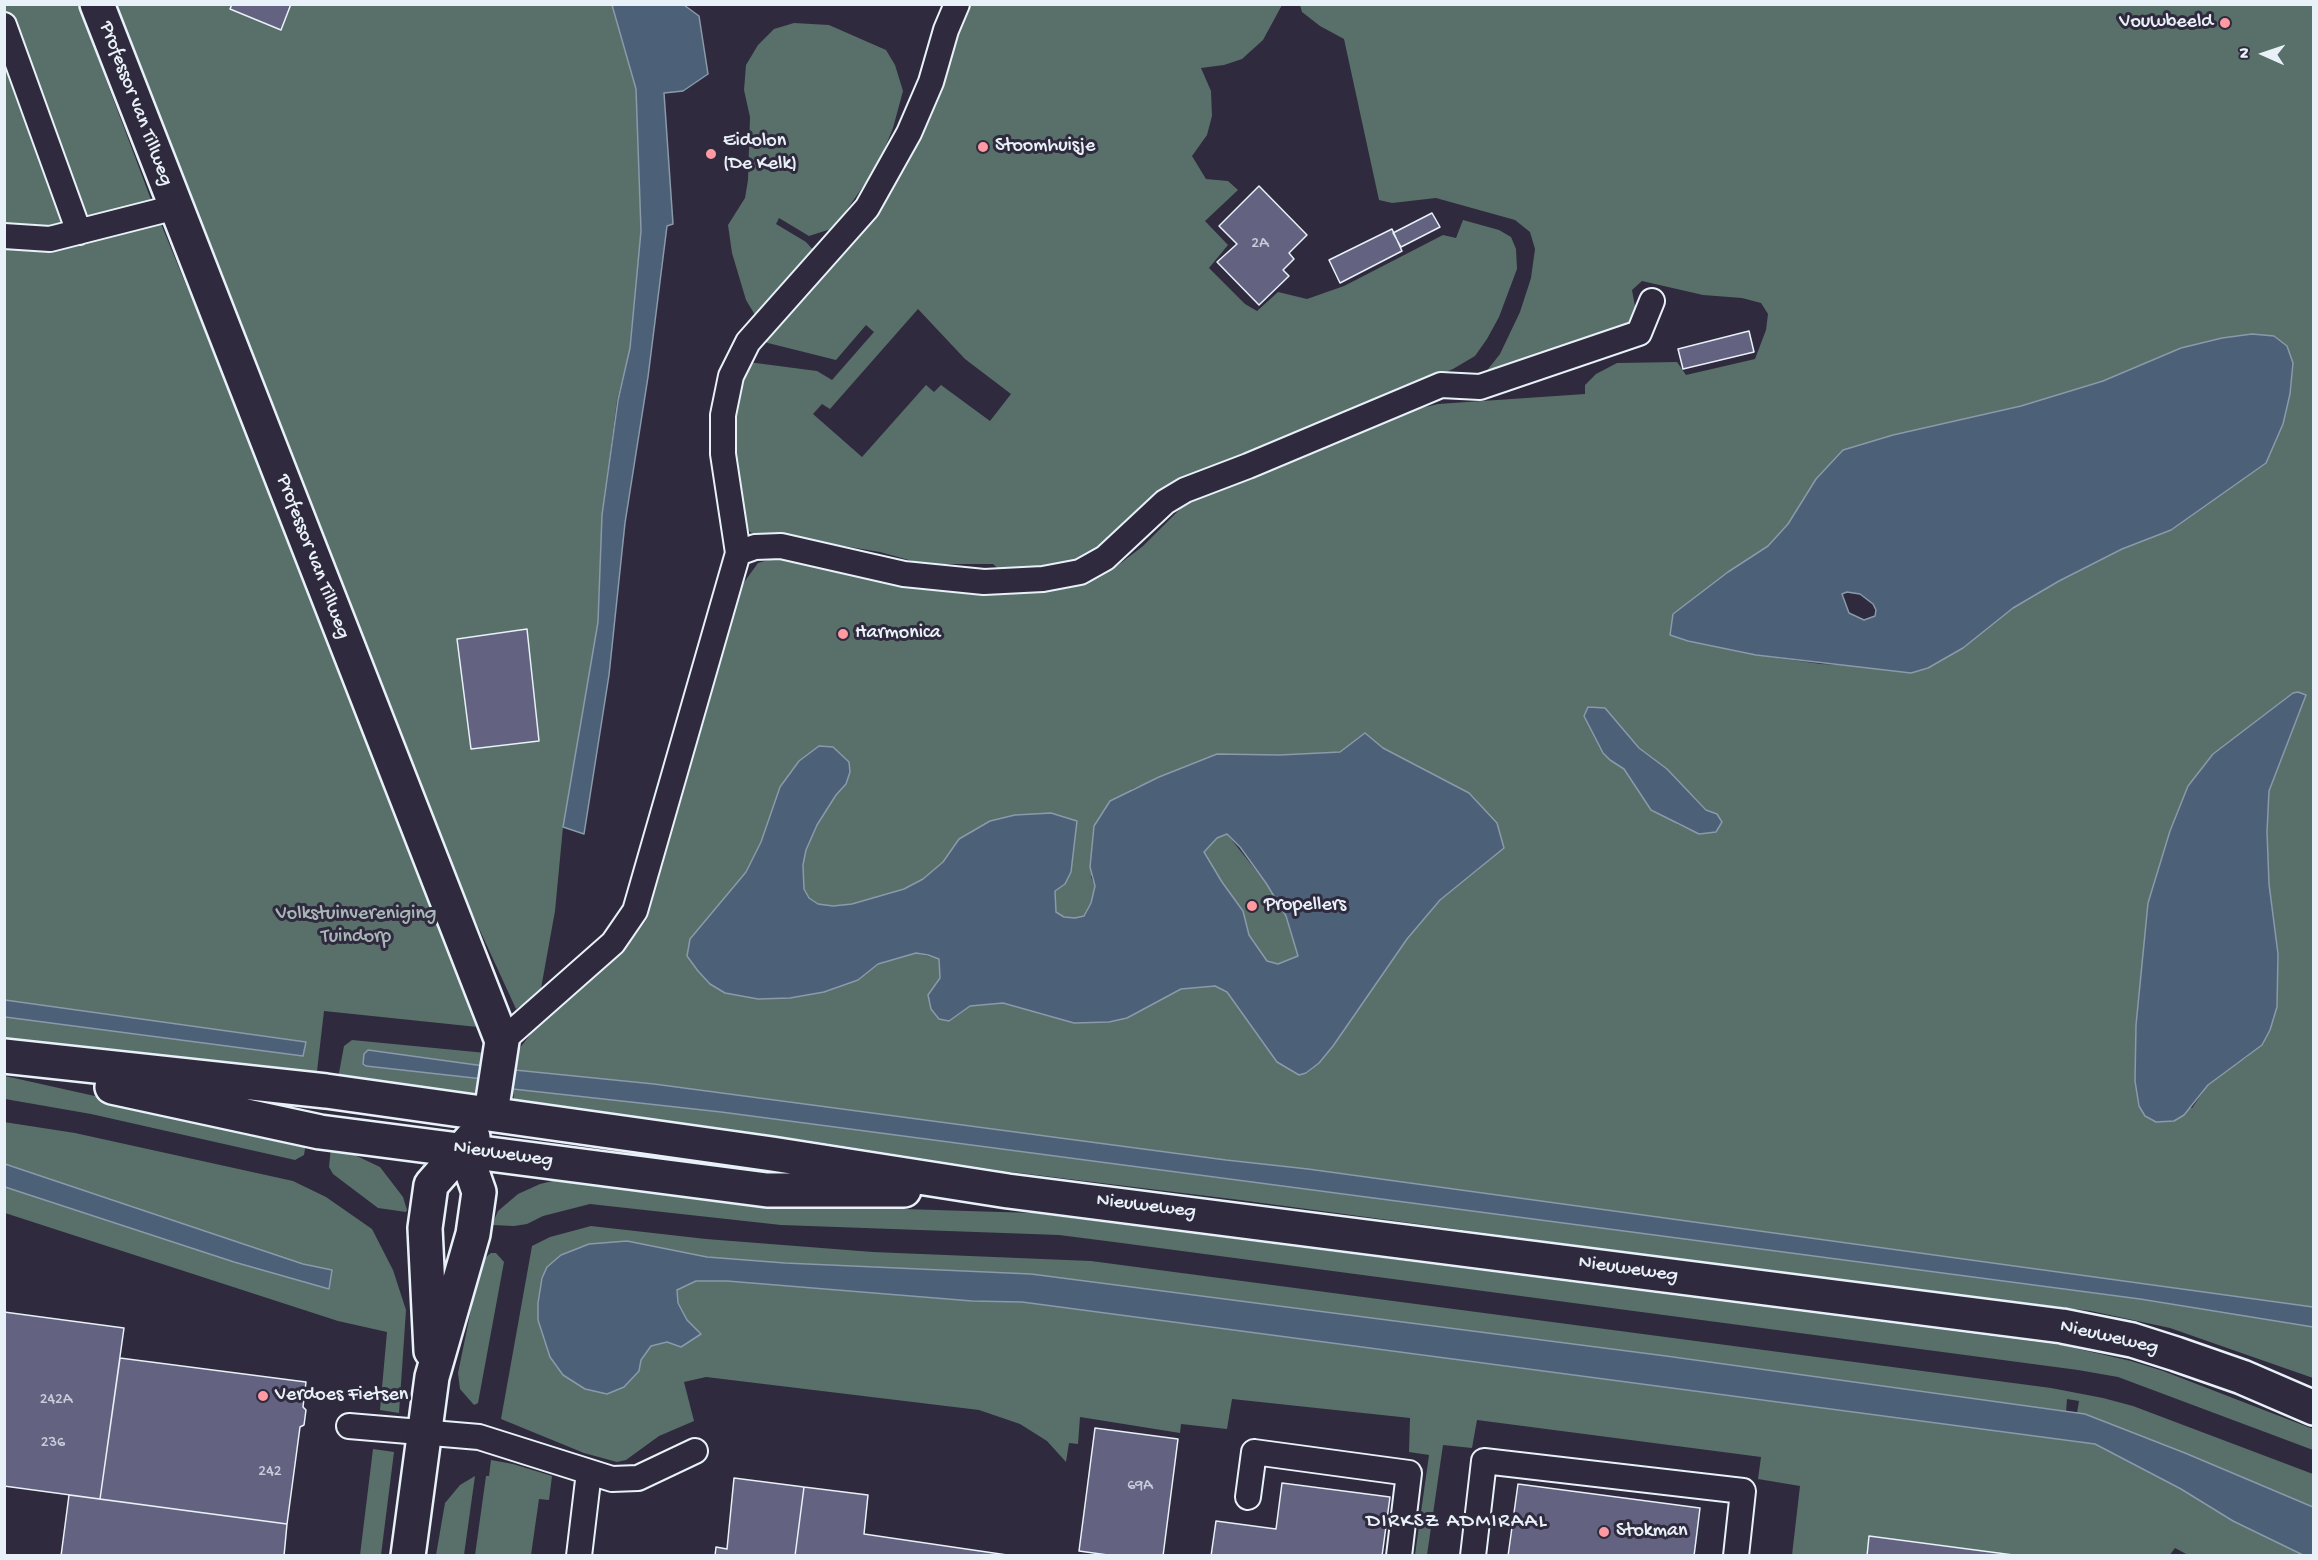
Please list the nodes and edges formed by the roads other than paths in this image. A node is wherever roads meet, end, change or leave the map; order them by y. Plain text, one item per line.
1 (97, 4) edge
2 (957, 4) edge
3 (4, 25) edge
4 (176, 207) junction
5 (79, 232) junction
6 (4, 236) edge
7 (1652, 301) dead end
8 (738, 554) junction
9 (502, 1041) junction
10 (4, 1056) edge
11 (4, 1064) edge
12 (490, 1113) junction
13 (464, 1149) junction
14 (1008, 1191) junction
15 (432, 1377) junction
16 (2242, 1377) junction
17 (2313, 1399) edge
18 (2313, 1408) edge
19 (349, 1426) dead end
20 (423, 1431) junction
21 (695, 1451) dead end
22 (589, 1472) junction
23 (1248, 1497) dead end
24 (408, 1556) edge
25 (579, 1556) edge
26 (1399, 1556) edge
27 (1473, 1556) edge
28 (1736, 1556) edge

1 - 4 street, Professor van Tillweg
2 - 8 lane
3 - 5 lane
4 - 5 lane
4 - 9 street, Professor van Tillweg
5 - 6 lane
7 - 8 lane
8 - 9 lane
9 - 12 street
10 - 12 street, Nieuweweg
11 - 13 street, Nieuweweg
12 - 13 street
12 - 14 street, Nieuweweg
13 - 14 street, Nieuweweg
13 - 15 street
13 - 15 street
14 - 16 street, Nieuweweg
15 - 20 street
16 - 17 street, Nieuweweg
16 - 18 street, Nieuweweg
19 - 20 lane
20 - 22 lane
20 - 24 street
21 - 22 lane
22 - 25 lane
23 - 26 lane
27 - 28 lane

